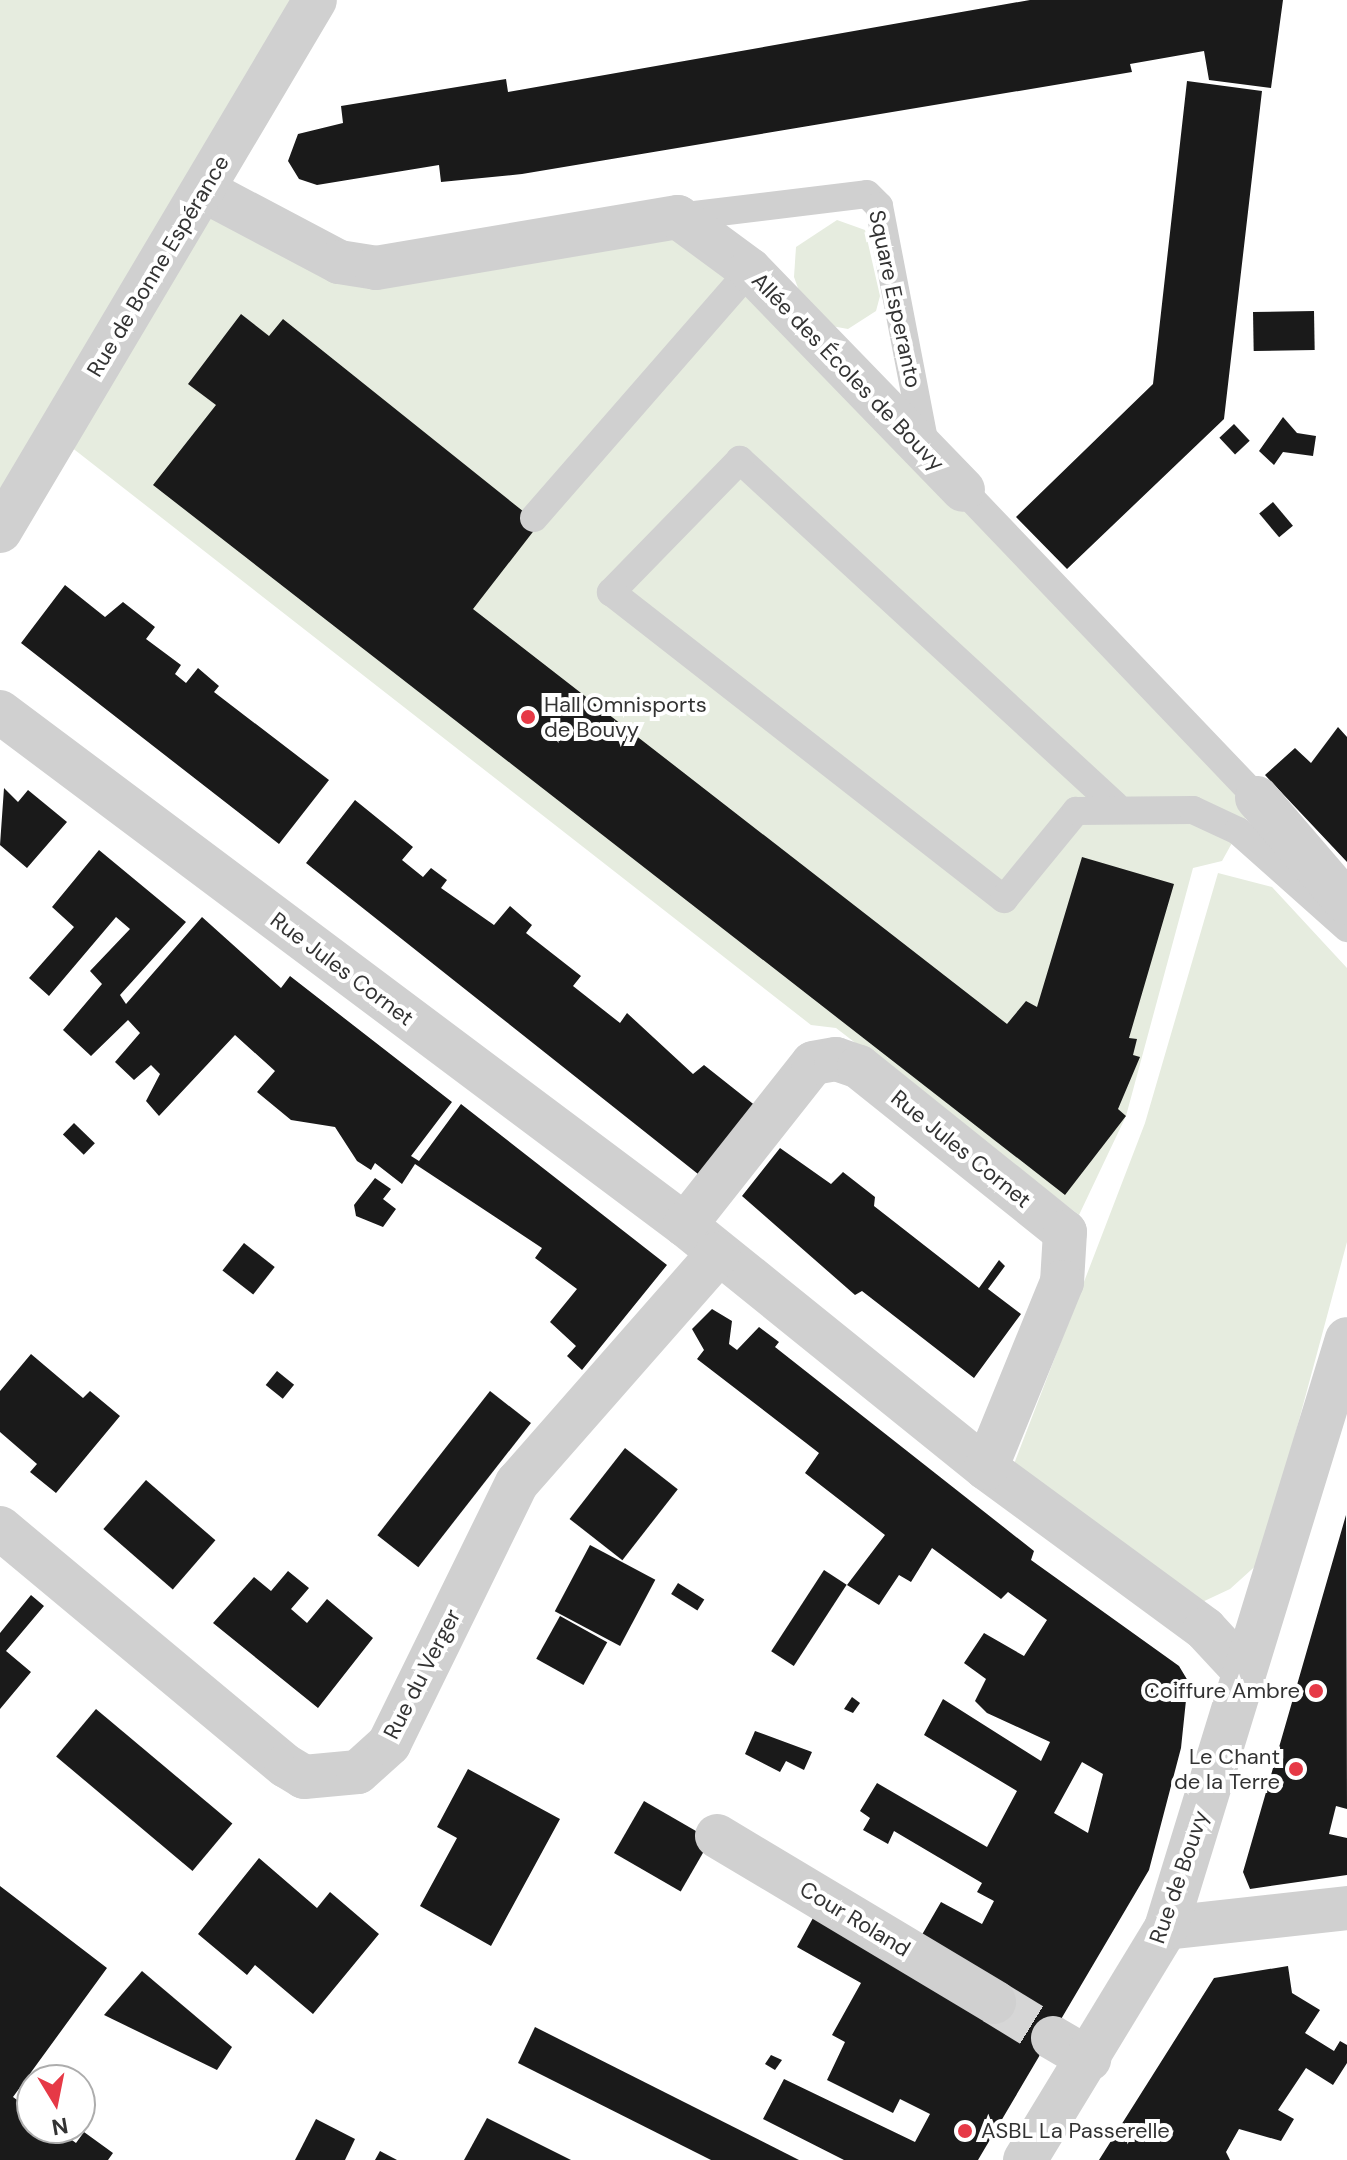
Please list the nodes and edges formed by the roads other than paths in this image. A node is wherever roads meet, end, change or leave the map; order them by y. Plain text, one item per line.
1 (315, 0) edge
2 (203, 190) junction
3 (678, 217) junction
4 (750, 270) junction
5 (927, 452) junction
6 (963, 490) joint
7 (534, 518) dead end
8 (0, 531) edge
9 (0, 712) edge
10 (1257, 798) joint
11 (1115, 805) junction
12 (1347, 903) edge
13 (1347, 928) edge
14 (685, 1225) junction
15 (718, 1254) junction
16 (1347, 1339) edge
17 (986, 1468) junction
18 (0, 1528) edge
19 (1242, 1669) junction
20 (717, 1836) dead end
21 (1347, 1908) edge
22 (1166, 1928) junction
23 (994, 2002) tunnel mouth
24 (1025, 2160) edge

1 - 2 street, Rue de Bonne Espérance
2 - 3 street
2 - 8 street, Rue de Bonne Espérance
3 - 4 street, Allée des Écoles de Bouvy
3 - 5 lane, Square Esperanto
4 - 5 street, Allée des Écoles de Bouvy
4 - 7 lane
5 - 6 street, Allée des Écoles de Bouvy
6 - 10 lane, Allée des Écoles de Bouvy
9 - 14 street, Rue Jules Cornet
10 - 12 street, Allée des Écoles de Bouvy
11 - 11 lane
11 - 13 lane
14 - 15 street, Rue Jules Cornet
14 - 17 street, Rue Jules Cornet
15 - 17 street, Rue Jules Cornet
15 - 18 street, Rue du Verger
16 - 19 street, Rue de Bouvy
17 - 19 street, Rue Jules Cornet
19 - 22 street, Rue de Bouvy
20 - 23 street, Cour Roland
21 - 22 street
22 - 24 street, Rue de Bouvy

